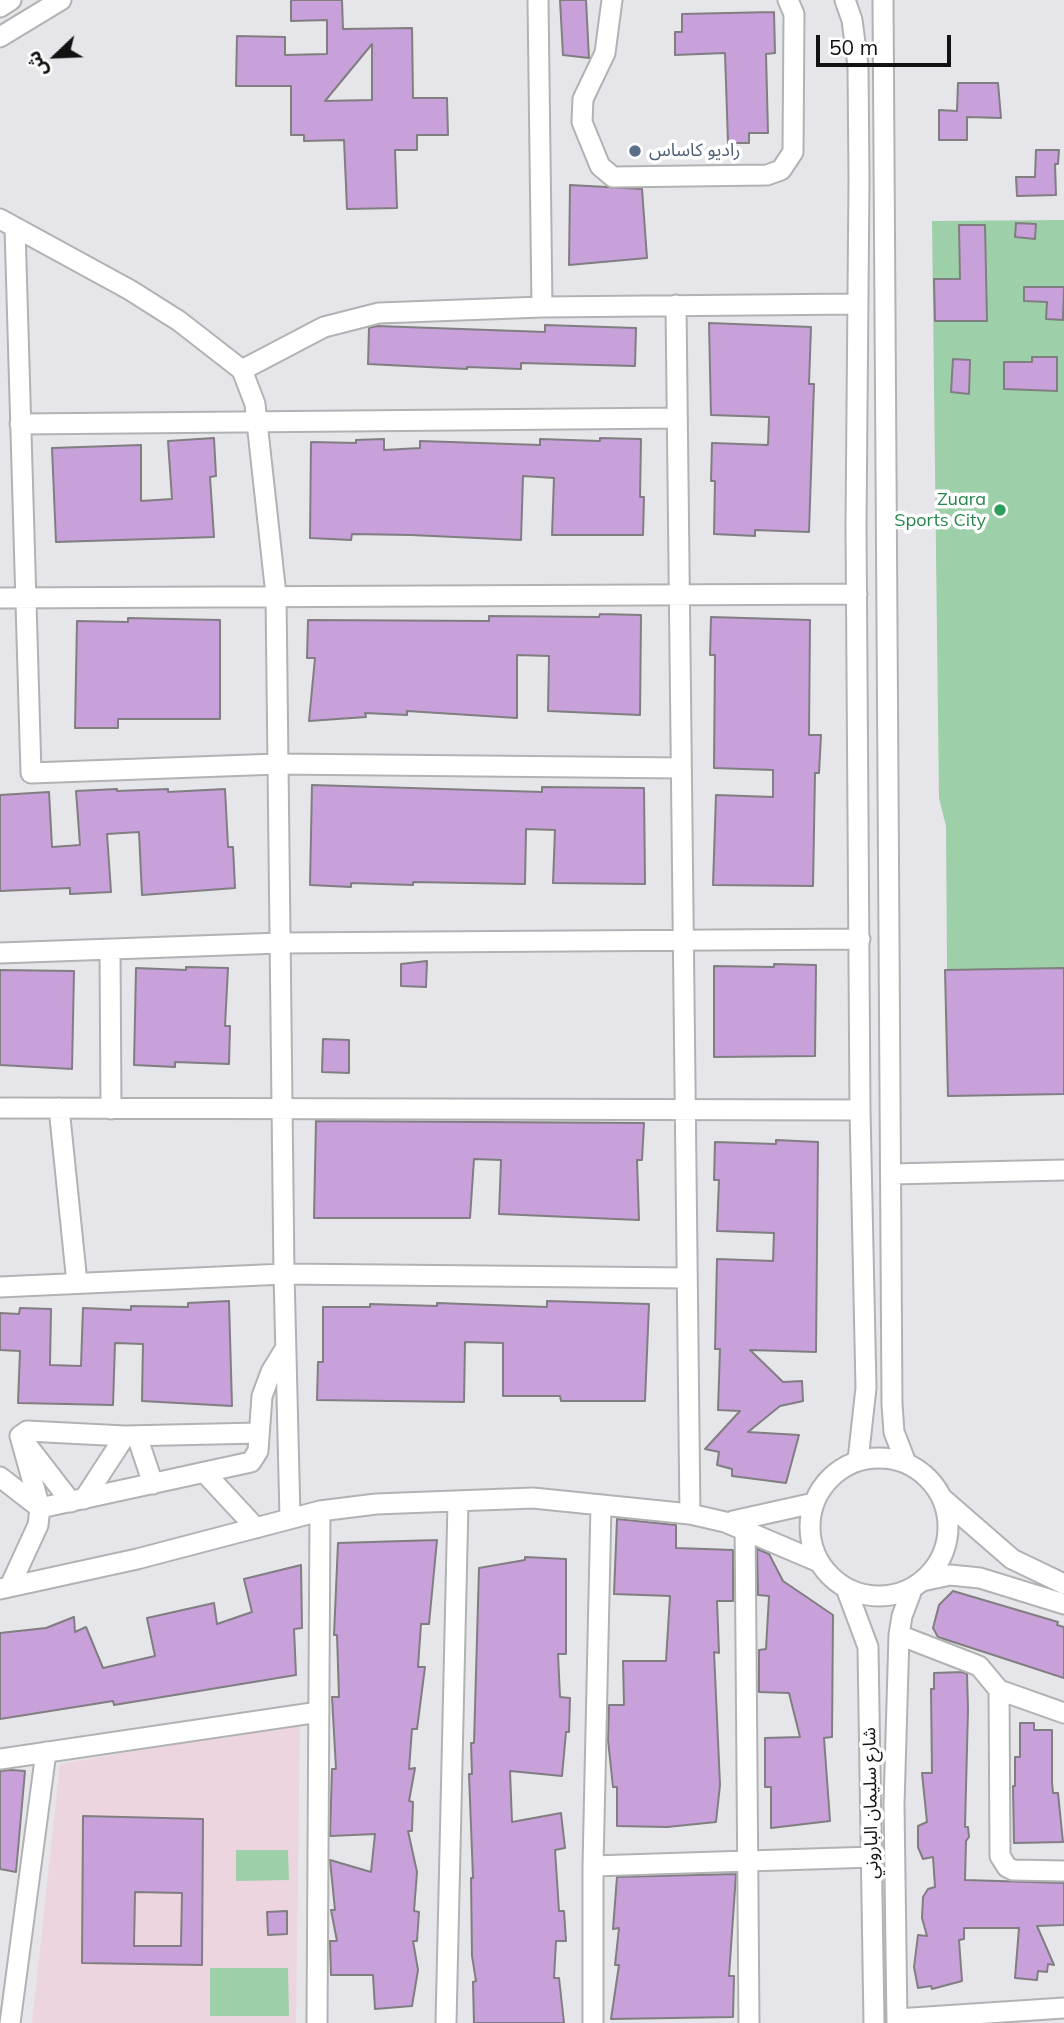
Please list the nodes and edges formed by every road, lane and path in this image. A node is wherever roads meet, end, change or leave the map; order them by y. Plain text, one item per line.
1 (11, 0) edge
2 (61, 0) edge
3 (538, 0) edge
4 (612, 0) edge
5 (788, 0) edge
6 (845, 0) edge
7 (883, 0) edge
8 (0, 7) edge
9 (0, 37) edge
10 (7, 223) edge
11 (856, 304) junction
12 (676, 305) junction
13 (542, 307) junction
14 (242, 370) junction
15 (677, 418) junction
16 (258, 421) junction
17 (20, 424) junction
18 (856, 525) junction
19 (885, 525) junction
20 (679, 594) junction
21 (857, 594) junction
22 (276, 595) junction
23 (26, 597) junction
24 (0, 598) edge
25 (278, 764) junction
26 (681, 768) junction
27 (683, 939) junction
28 (860, 939) junction
29 (281, 943) junction
30 (110, 950) junction
31 (0, 953) edge
32 (0, 1108) edge
33 (59, 1108) junction
34 (685, 1108) junction
35 (111, 1109) junction
36 (282, 1110) junction
37 (860, 1110) junction
38 (1064, 1170) edge
39 (892, 1174) junction
40 (284, 1274) junction
41 (687, 1278) junction
42 (76, 1283) junction
43 (0, 1287) edge
44 (285, 1349) junction
45 (260, 1433) junction
46 (20, 1436) junction
47 (131, 1436) junction
48 (858, 1461) junction
49 (906, 1463) junction
50 (204, 1472) junction
51 (0, 1477) edge
52 (153, 1483) junction
53 (941, 1498) junction
54 (78, 1501) junction
55 (458, 1503) junction
56 (814, 1503) junction
57 (601, 1505) junction
58 (40, 1508) junction
59 (320, 1511) junction
60 (690, 1514) junction
61 (290, 1517) junction
62 (738, 1523) junction
63 (256, 1528) junction
64 (819, 1562) junction
65 (917, 1584) junction
66 (1064, 1584) edge
67 (5, 1588) edge
68 (846, 1588) junction
69 (1064, 1604) edge
70 (900, 1635) junction
71 (999, 1690) junction
72 (319, 1712) junction
73 (1064, 1713) edge
74 (46, 1752) junction
75 (0, 1759) edge
76 (873, 1857) junction
77 (748, 1859) junction
78 (593, 1866) junction
79 (1064, 1871) edge
80 (1064, 2008) edge
81 (897, 2021) edge
82 (10, 2023) edge
83 (317, 2023) edge
84 (446, 2023) edge
85 (593, 2023) edge
86 (749, 2023) edge
87 (874, 2023) edge

1 - 8 street
2 - 9 street
3 - 13 street
4 - 5 street
6 - 11 street
7 - 19 street
10 - 14 street
10 - 17 street
11 - 12 street
11 - 18 street
12 - 13 street
12 - 15 street
13 - 14 street
14 - 16 street
15 - 16 street
15 - 20 street
16 - 17 street
16 - 22 street
17 - 23 street
18 - 19 street
18 - 21 street
19 - 39 street
20 - 21 street
20 - 22 street
20 - 26 street
21 - 28 street
22 - 23 street
22 - 25 street
23 - 24 street
23 - 25 street
25 - 26 street
25 - 29 street
26 - 27 street
27 - 28 street
27 - 29 street
27 - 34 street
28 - 37 street
29 - 30 street
29 - 36 street
30 - 31 street
30 - 35 street
32 - 33 street
33 - 35 street
33 - 42 street
34 - 36 street
34 - 37 street
34 - 41 street
35 - 36 street
36 - 40 street
37 - 48 street
38 - 39 street
39 - 49 street
40 - 41 street
40 - 42 street
40 - 44 street
41 - 60 street
42 - 43 street
44 - 45 street
44 - 61 street
45 - 47 street
45 - 50 street
46 - 47 street
46 - 54 street
46 - 58 street
47 - 52 street
47 - 54 street
48 - 49 street
48 - 56 street
49 - 53 street
50 - 52 street
50 - 63 street
51 - 58 street
52 - 54 street
53 - 65 street
53 - 66 street
54 - 58 street
55 - 57 street
55 - 59 street
55 - 84 street
56 - 62 street
56 - 64 street
57 - 60 street
57 - 78 street
58 - 67 street
59 - 61 street
59 - 72 street
60 - 62 street
61 - 63 street
62 - 64 street
62 - 77 street
63 - 67 street
64 - 68 street
65 - 68 street
65 - 69 street
65 - 70 street, شارع سليمان الباروني
68 - 76 street, شارع سليمان الباروني
70 - 71 street
70 - 81 street, شارع سليمان الباروني
71 - 73 street
71 - 79 street
72 - 74 street
72 - 83 street
74 - 75 street
74 - 82 street
76 - 77 street
76 - 87 street, شارع سليمان الباروني
77 - 78 street
77 - 86 street
78 - 85 street
80 - 81 street

